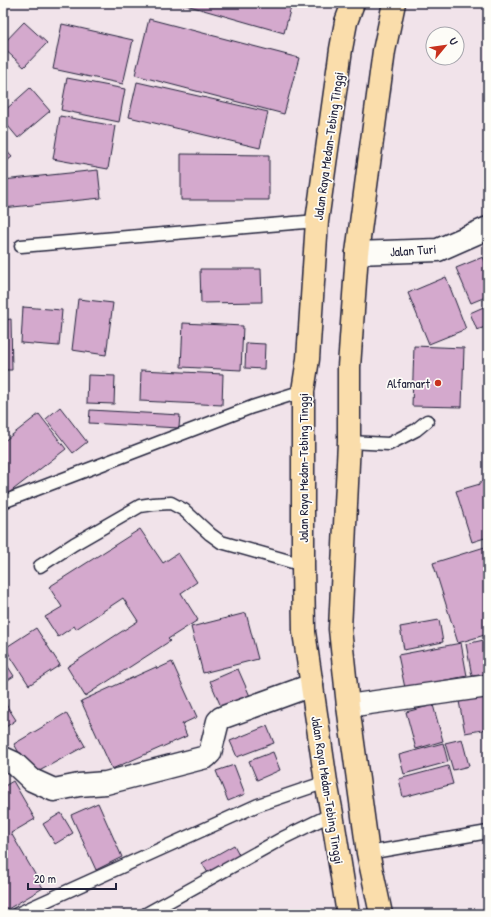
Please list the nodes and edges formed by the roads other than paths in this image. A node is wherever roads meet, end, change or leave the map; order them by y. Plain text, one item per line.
1 (394, 3) edge
2 (406, 3) edge
3 (347, 9) edge
4 (384, 51) junction
5 (317, 221) junction
6 (488, 228) edge
7 (21, 246) dead end
8 (357, 253) junction
9 (303, 391) junction
10 (427, 421) dead end
11 (349, 442) junction
12 (3, 502) edge
13 (303, 565) junction
14 (40, 566) dead end
15 (312, 685) junction
16 (488, 686) edge
17 (348, 706) junction
18 (3, 758) edge
19 (326, 782) junction
20 (332, 814) junction
21 (488, 832) edge
22 (368, 853) junction
23 (17, 914) edge
24 (146, 914) edge
25 (348, 914) edge
26 (381, 914) edge

1 - 4 highway
2 - 4 highway
3 - 5 highway, Jalan Raya Medan-Tebing Tinggi
4 - 8 highway
5 - 7 lane
5 - 9 highway, Jalan Raya Medan-Tebing Tinggi
6 - 8 street, Jalan Turi
8 - 11 highway
9 - 12 lane
9 - 13 highway, Jalan Raya Medan-Tebing Tinggi
10 - 11 lane
11 - 17 highway
13 - 14 lane
13 - 15 highway, Jalan Raya Medan-Tebing Tinggi
15 - 18 street
15 - 19 highway, Jalan Raya Medan-Tebing Tinggi
16 - 17 street
17 - 22 highway
19 - 20 highway, Jalan Raya Medan-Tebing Tinggi
19 - 23 lane
20 - 24 lane
20 - 25 highway, Jalan Raya Medan-Tebing Tinggi
21 - 22 lane
22 - 26 highway

